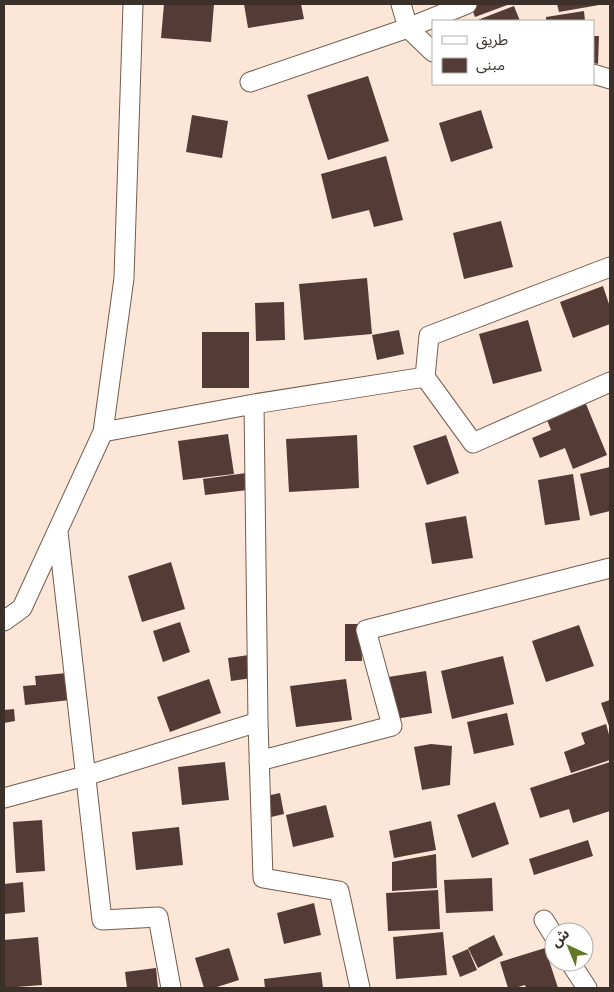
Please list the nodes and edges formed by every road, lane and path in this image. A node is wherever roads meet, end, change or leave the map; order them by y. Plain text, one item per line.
1 (133, 4) edge
2 (401, 4) edge
3 (467, 4) edge
4 (408, 28) junction
5 (432, 51) edge
6 (594, 74) edge
7 (610, 80) edge
8 (250, 82) dead end
9 (610, 267) edge
10 (425, 377) junction
11 (610, 382) edge
12 (254, 404) junction
13 (104, 432) junction
14 (58, 531) junction
15 (610, 568) edge
16 (4, 621) edge
17 (258, 722) junction
18 (259, 761) junction
19 (85, 776) junction
20 (4, 798) edge
21 (577, 972) edge
22 (171, 988) edge
23 (360, 988) edge
24 (587, 988) edge

1 - 13 street
2 - 4 street
3 - 4 street
4 - 5 street
4 - 8 street
6 - 7 street
9 - 10 street
10 - 11 street
10 - 12 street
12 - 13 street
12 - 17 street
13 - 14 street
14 - 16 street
14 - 19 street
15 - 18 street
17 - 18 street
17 - 19 street
18 - 23 street
19 - 20 street
19 - 22 street
21 - 24 street

